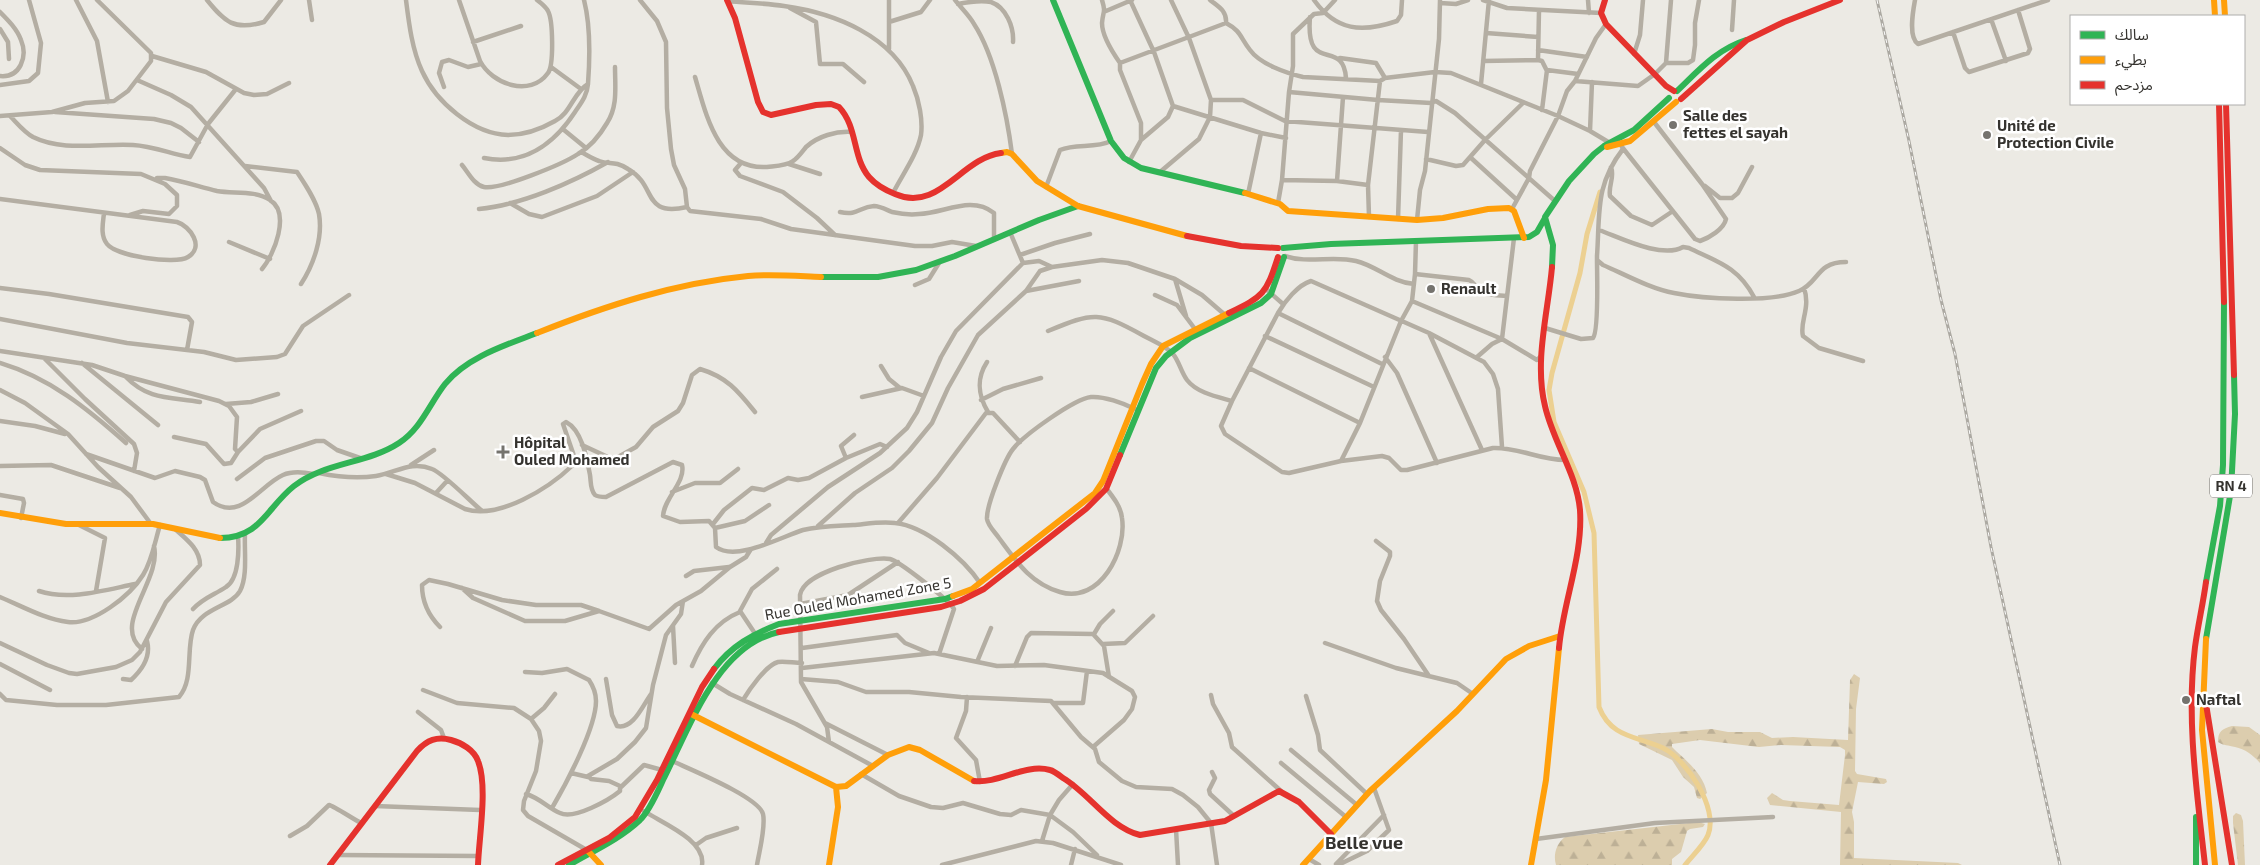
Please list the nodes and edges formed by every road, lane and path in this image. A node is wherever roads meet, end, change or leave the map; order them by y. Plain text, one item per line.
1 (29, 0) edge
2 (76, 0) edge
3 (97, 0) edge
4 (208, 0) edge
5 (281, 0) edge
6 (309, 0) edge
7 (406, 0) edge
8 (459, 0) edge
9 (537, 0) edge
10 (584, 0) edge
11 (640, 0) edge
12 (727, 0) edge
13 (889, 0) edge
14 (930, 0) edge
15 (1053, 0) edge
16 (1102, 0) edge
17 (1131, 0) edge
18 (1171, 0) edge
19 (1210, 0) edge
20 (1314, 0) edge
21 (1335, 0) edge
22 (1402, 0) edge
23 (1483, 0) edge
24 (1489, 0) edge
25 (1588, 0) edge
26 (1605, 0) edge
27 (1644, 0) edge
28 (1671, 0) edge
29 (1699, 0) edge
30 (1734, 0) edge
31 (1840, 0) edge
32 (1915, 0) edge
33 (2048, 0) edge
34 (2214, 0) edge
35 (2224, 0) edge
36 (1440, 1) edge
37 (1465, 1) edge
38 (956, 2) edge
39 (784, 6) junction
40 (1539, 10) junction
41 (2018, 10) junction
42 (1106, 11) junction
43 (0, 12) edge
44 (1323, 13) junction
45 (1589, 13) junction
46 (1601, 13) junction
47 (2215, 15) edge
48 (2225, 15) edge
49 (1310, 17) junction
50 (1991, 19) junction
51 (312, 20) dead end
52 (889, 22) junction
53 (1226, 23) junction
54 (1606, 24) junction
55 (521, 26) dead end
56 (0, 29) edge
57 (1732, 30) dead end
58 (1953, 32) junction
59 (1486, 33) junction
60 (1538, 37) junction
61 (1189, 38) junction
62 (1748, 40) junction
63 (473, 42) junction
64 (1013, 42) dead end
65 (890, 49) junction
66 (1538, 50) junction
67 (1154, 52) junction
68 (1634, 54) junction
69 (152, 56) junction
70 (1586, 57) junction
71 (1338, 58) junction
72 (9, 59) dead end
73 (1538, 60) junction
74 (2006, 60) junction
75 (1483, 61) junction
76 (1666, 63) junction
77 (481, 64) junction
78 (1120, 64) junction
79 (551, 67) junction
80 (615, 67) dead end
81 (1547, 71) junction
82 (1435, 72) junction
83 (1292, 74) junction
84 (1578, 74) junction
85 (1655, 74) junction
86 (0, 76) edge
87 (694, 76) dead end
88 (1346, 78) junction
89 (1382, 79) junction
90 (137, 80) junction
91 (1574, 81) junction
92 (864, 82) dead end
93 (1592, 82) junction
94 (289, 83) dead end
95 (588, 84) junction
96 (1482, 84) junction
97 (0, 85) edge
98 (444, 87) dead end
99 (236, 89) junction
100 (581, 89) junction
101 (1289, 92) junction
102 (1672, 94) junction
103 (1343, 98) junction
104 (1211, 100) junction
105 (1378, 100) junction
106 (1679, 100) junction
107 (108, 102) junction
108 (1523, 102) junction
109 (1431, 103) junction
110 (2219, 105) edge
111 (2226, 105) edge
112 (1173, 106) junction
113 (1542, 110) junction
114 (52, 112) junction
115 (0, 116) edge
116 (10, 116) junction
117 (1558, 116) junction
118 (1210, 117) junction
119 (1285, 121) junction
120 (1654, 122) junction
121 (208, 124) junction
122 (1341, 126) junction
123 (1374, 129) junction
124 (564, 130) junction
125 (1401, 130) junction
126 (1590, 131) junction
127 (852, 132) junction
128 (1428, 132) junction
129 (1261, 133) junction
130 (1286, 138) junction
131 (1141, 140) junction
132 (1485, 140) junction
133 (1111, 141) junction
134 (199, 142) junction
135 (1618, 144) junction
136 (0, 148) edge
137 (1600, 149) junction
138 (584, 150) junction
139 (1012, 154) junction
140 (1470, 157) junction
141 (484, 158) dead end
142 (1426, 159) junction
143 (608, 162) junction
144 (1129, 162) junction
145 (741, 163) junction
146 (789, 164) junction
147 (462, 165) dead end
148 (245, 166) junction
149 (1611, 167) junction
150 (1752, 167) dead end
151 (634, 172) junction
152 (820, 174) dead end
153 (1158, 174) junction
154 (153, 178) junction
155 (1529, 178) junction
156 (1282, 180) junction
157 (1337, 181) junction
158 (1702, 184) junction
159 (1368, 185) junction
160 (1046, 187) junction
161 (892, 193) junction
162 (1248, 194) junction
163 (0, 199) edge
164 (1516, 199) junction
165 (1555, 200) junction
166 (272, 201) junction
167 (510, 203) junction
168 (1278, 203) junction
169 (1078, 206) junction
170 (687, 207) junction
171 (479, 209) dead end
172 (1512, 209) junction
173 (1673, 211) junction
174 (840, 212) dead end
175 (104, 213) junction
176 (126, 216) junction
177 (1369, 217) junction
178 (1545, 217) junction
179 (1398, 220) junction
180 (1417, 220) junction
181 (1599, 230) junction
182 (1010, 232) junction
183 (1090, 234) dead end
184 (835, 235) junction
185 (1514, 238) junction
186 (1524, 238) junction
187 (994, 240) junction
188 (1416, 241) junction
189 (229, 242) dead end
190 (977, 246) junction
191 (1281, 254) junction
192 (1020, 255) junction
193 (270, 259) junction
194 (1597, 260) junction
195 (1846, 262) dead end
196 (940, 263) junction
197 (1023, 263) junction
198 (1052, 267) junction
199 (262, 269) dead end
200 (1415, 274) junction
201 (1175, 279) junction
202 (1079, 281) dead end
203 (302, 284) dead end
204 (1414, 284) junction
205 (915, 285) dead end
206 (0, 288) edge
207 (1804, 288) junction
208 (1026, 291) junction
209 (1269, 292) junction
210 (349, 295) dead end
211 (1155, 295) dead end
212 (1506, 296) junction
213 (1754, 297) junction
214 (1412, 301) junction
215 (1284, 304) junction
216 (1278, 313) junction
217 (1224, 314) junction
218 (1186, 316) junction
219 (0, 319) edge
220 (1401, 321) junction
221 (1195, 328) junction
222 (1545, 328) junction
223 (1048, 331) dead end
224 (1429, 333) junction
225 (1265, 336) junction
226 (1502, 340) junction
227 (1162, 346) junction
228 (187, 350) junction
229 (1169, 350) junction
230 (0, 351) edge
231 (1542, 356) junction
232 (1385, 357) junction
233 (1477, 357) junction
234 (44, 358) junction
235 (1863, 361) dead end
236 (81, 362) junction
237 (987, 362) dead end
238 (0, 363) edge
239 (1382, 364) junction
240 (881, 366) dead end
241 (1249, 368) junction
242 (125, 376) junction
243 (1041, 378) dead end
244 (1374, 387) junction
245 (902, 388) junction
246 (0, 390) edge
247 (278, 394) dead end
248 (924, 396) junction
249 (862, 397) dead end
250 (982, 400) junction
251 (200, 402) dead end
252 (1232, 402) junction
253 (226, 404) junction
254 (1135, 409) junction
255 (301, 411) dead end
256 (755, 412) dead end
257 (988, 412) junction
258 (0, 422) edge
259 (1360, 423) junction
260 (158, 425) dead end
261 (68, 434) junction
262 (854, 436) dead end
263 (174, 437) dead end
264 (1020, 442) junction
265 (126, 443) dead end
266 (582, 445) junction
267 (887, 447) junction
268 (1502, 448) junction
269 (434, 450) dead end
270 (1482, 450) junction
271 (238, 452) junction
272 (86, 454) junction
273 (360, 458) junction
274 (846, 458) junction
275 (1565, 460) junction
276 (1341, 461) junction
277 (1437, 463) junction
278 (410, 465) junction
279 (0, 466) edge
280 (738, 469) dead end
281 (134, 471) junction
282 (315, 473) junction
283 (386, 474) junction
284 (237, 479) dead end
285 (447, 481) junction
286 (1104, 487) junction
287 (124, 490) junction
288 (672, 492) junction
289 (436, 493) junction
290 (0, 495) edge
291 (466, 498) junction
292 (768, 504) dead end
293 (460, 506) junction
294 (483, 512) junction
295 (0, 513) edge
296 (22, 518) junction
297 (898, 523) junction
298 (151, 524) junction
299 (78, 525) junction
300 (160, 525) junction
301 (714, 526) junction
302 (818, 526) junction
303 (174, 528) junction
304 (241, 535) junction
305 (1376, 541) dead end
306 (766, 543) junction
307 (154, 544) junction
308 (751, 548) junction
309 (1014, 560) junction
310 (898, 562) junction
311 (730, 567) junction
312 (776, 569) dead end
313 (686, 576) dead end
314 (980, 583) junction
315 (136, 584) junction
316 (462, 588) junction
317 (39, 591) dead end
318 (96, 591) junction
319 (973, 592) junction
320 (0, 597) edge
321 (944, 599) junction
322 (683, 602) junction
323 (800, 604) junction
324 (951, 604) junction
325 (193, 609) dead end
326 (599, 611) junction
327 (1113, 611) dead end
328 (740, 612) junction
329 (1154, 616) dead end
330 (673, 624) junction
331 (801, 624) junction
332 (440, 627) dead end
333 (991, 628) dead end
334 (754, 632) junction
335 (1094, 634) junction
336 (1560, 636) junction
337 (147, 641) junction
338 (0, 643) edge
339 (1325, 643) dead end
340 (1103, 644) junction
341 (142, 648) junction
342 (802, 648) junction
343 (930, 654) junction
344 (939, 654) junction
345 (977, 662) junction
346 (675, 663) dead end
347 (0, 664) edge
348 (692, 666) dead end
349 (802, 666) junction
350 (1015, 666) junction
351 (1087, 671) junction
352 (525, 672) dead end
353 (1429, 676) junction
354 (1109, 677) junction
355 (123, 679) dead end
356 (606, 679) dead end
357 (801, 679) junction
358 (712, 683) junction
359 (2202, 684) junction
360 (50, 690) dead end
361 (423, 690) dead end
362 (651, 693) junction
363 (0, 694) edge
364 (555, 694) dead end
365 (1473, 694) junction
366 (1211, 695) dead end
367 (1306, 696) dead end
368 (967, 697) junction
369 (743, 700) junction
370 (1054, 704) junction
371 (418, 712) dead end
372 (692, 715) junction
373 (531, 719) junction
374 (825, 723) junction
375 (444, 738) junction
376 (829, 742) junction
377 (1093, 746) junction
378 (1291, 750) dead end
379 (888, 756) junction
380 (670, 760) junction
381 (1281, 762) dead end
382 (873, 766) junction
383 (662, 770) junction
384 (1212, 772) dead end
385 (571, 773) junction
386 (861, 774) junction
387 (588, 778) junction
388 (980, 782) junction
389 (2196, 782) junction
390 (1073, 784) junction
391 (621, 787) junction
392 (836, 787) junction
393 (1374, 788) junction
394 (1281, 791) junction
395 (526, 794) junction
396 (1367, 794) junction
397 (1357, 805) junction
398 (375, 806) junction
399 (552, 808) junction
400 (480, 810) junction
401 (644, 810) junction
402 (1050, 815) junction
403 (1384, 815) junction
404 (1234, 816) junction
405 (1346, 817) junction
406 (1773, 817) dead end
407 (361, 823) junction
408 (1211, 823) junction
409 (736, 828) dead end
410 (1176, 829) junction
411 (1331, 834) junction
412 (290, 836) dead end
413 (1536, 840) junction
414 (1042, 842) junction
415 (696, 845) junction
416 (585, 849) junction
417 (1075, 850) junction
418 (592, 853) junction
419 (338, 855) junction
420 (478, 856) junction
421 (1098, 856) junction
422 (1309, 859) junction
423 (567, 863) edge
424 (330, 865) edge
425 (478, 865) edge
426 (558, 865) edge
427 (601, 865) edge
428 (702, 865) edge
429 (758, 865) edge
430 (829, 865) edge
431 (942, 865) edge
432 (1071, 865) edge
433 (1121, 865) edge
434 (1178, 865) edge
435 (1217, 865) edge
436 (1303, 865) edge
437 (1320, 865) edge
438 (1337, 865) edge
439 (1531, 865) edge
440 (2196, 865) edge
441 (2205, 865) edge
442 (2215, 865) edge
443 (2232, 865) edge

1 - 97 street
2 - 107 street
3 - 69 street
4 - 5 street
6 - 51 street
7 - 100 street
8 - 63 street
9 - 79 street
10 - 95 street
11 - 170 street
12 - 39 street
12 - 127 main road
13 - 52 street
14 - 52 street
15 - 133 main road
16 - 42 street
17 - 42 street
17 - 67 street
18 - 61 street
19 - 53 street
20 - 44 street
21 - 44 street
22 - 44 street
23 - 24 street
24 - 40 street
24 - 59 street
25 - 45 street
26 - 46 main road
27 - 68 street
28 - 76 street
29 - 76 street
30 - 57 street
31 - 62 main road
32 - 58 street
33 - 41 street
34 - 47 main road
35 - 48 main road
36 - 37 street
36 - 82 street
38 - 64 street
38 - 139 street
39 - 65 street
39 - 92 street
40 - 45 street
40 - 60 street
41 - 50 street
41 - 74 street
42 - 78 street
43 - 86 street
44 - 49 street
45 - 46 street
46 - 54 main road
49 - 71 street
49 - 83 street
50 - 58 street
50 - 74 street
52 - 65 street
53 - 61 street
53 - 83 street
54 - 68 main road
54 - 70 street
55 - 63 street
56 - 72 street
58 - 74 street
59 - 60 street
59 - 75 street
60 - 66 street
61 - 67 street
61 - 104 street
62 - 102 main road
62 - 106 main road
63 - 77 street
65 - 161 street
66 - 70 street
66 - 73 street
67 - 78 street
67 - 112 street
68 - 85 main road
69 - 90 street
69 - 99 street
70 - 84 street
71 - 88 street
71 - 89 street
73 - 75 street
73 - 81 street
75 - 96 street
76 - 85 street
77 - 79 street
77 - 98 street
78 - 131 street
79 - 100 street
80 - 138 street
81 - 84 street
81 - 113 street
82 - 89 street
82 - 96 street
82 - 109 street
83 - 88 street
83 - 101 street
84 - 91 street
85 - 93 street
85 - 102 main road
87 - 145 street
88 - 89 street
89 - 105 street
90 - 107 street
90 - 121 street
91 - 93 street
91 - 117 street
93 - 126 street
94 - 99 street
95 - 100 street
95 - 124 street
96 - 108 street
99 - 121 street
101 - 103 street
101 - 119 street
102 - 106 main road
102 - 106 main road
102 - 135 main road
103 - 105 street
103 - 122 street
104 - 118 street
104 - 119 street
105 - 109 street
105 - 123 street
106 - 120 main road
107 - 114 street
108 - 113 street
108 - 132 street
109 - 128 street
109 - 132 street
110 - 389 main road, RN 4
111 - 359 main road, RN 4
112 - 118 street
112 - 131 street
113 - 117 street
114 - 116 street
114 - 134 street
115 - 116 street
116 - 134 street
117 - 126 street
117 - 155 street
118 - 129 street
118 - 153 street
119 - 122 street
119 - 130 street
120 - 135 main road
120 - 158 street
121 - 134 street
121 - 148 street
122 - 123 street
122 - 157 street
123 - 125 street
123 - 159 street
124 - 138 street
124 - 141 street
125 - 128 street
125 - 179 street
126 - 135 street
127 - 146 street
127 - 161 main road
128 - 142 street
129 - 130 street
129 - 162 street
130 - 156 street
131 - 144 street
132 - 140 street
132 - 155 street
133 - 144 main road
133 - 160 street
135 - 137 main road
135 - 137 main road
135 - 149 street
135 - 173 street
136 - 154 street
137 - 165 main road
138 - 143 street
138 - 147 street
139 - 160 main road
139 - 161 main road
140 - 142 street
140 - 164 street
142 - 180 street
143 - 151 street
143 - 167 street
144 - 153 main road
145 - 146 street
145 - 184 street
146 - 152 street
148 - 166 street
148 - 203 street
149 - 173 street
149 - 181 street
150 - 158 street
151 - 167 street
151 - 170 street
153 - 162 main road
154 - 166 street
154 - 176 street
155 - 164 street
155 - 165 street
156 - 157 street
156 - 168 street
157 - 159 street
158 - 173 street
159 - 177 street
160 - 169 main road
162 - 168 main road
163 - 175 street
164 - 172 street
165 - 178 main road
166 - 193 street
167 - 171 street
168 - 177 main road
169 - 182 main road
169 - 191 main road
170 - 184 street
172 - 180 main road
172 - 186 main road
174 - 187 street
175 - 176 street
175 - 176 street
177 - 179 main road
178 - 186 main road
178 - 222 main road
179 - 180 main road
181 - 194 street
181 - 213 street
182 - 187 main road
182 - 192 street
183 - 192 street
184 - 190 street
185 - 186 main road
185 - 188 main road
185 - 212 street
187 - 190 main road
188 - 191 main road
188 - 200 street
189 - 193 street
190 - 196 main road
191 - 204 street
191 - 209 main road
192 - 197 street
193 - 199 street
194 - 213 street
194 - 222 street
195 - 207 street
196 - 205 street
196 - 273 main road
197 - 198 street
197 - 248 street
198 - 201 street
198 - 208 street
200 - 204 street
200 - 212 street
201 - 217 street
201 - 218 street
202 - 208 street
204 - 214 street
206 - 228 street
207 - 213 street
207 - 235 street
208 - 302 street
209 - 215 street
209 - 217 main road
209 - 229 main road
210 - 228 street
211 - 218 street
212 - 226 street
214 - 220 street
214 - 226 street
215 - 216 street
215 - 220 street
216 - 225 street
216 - 239 street
217 - 221 main road
218 - 221 street
219 - 228 street
220 - 224 street
220 - 232 street
221 - 227 main road
222 - 231 main road
223 - 227 street
224 - 233 street
224 - 270 street
225 - 241 street
225 - 244 street
226 - 231 street
226 - 233 street
227 - 229 street
227 - 254 main road
229 - 252 street
229 - 254 main road
230 - 234 street
231 - 275 main road
232 - 239 street
232 - 277 street
233 - 268 street
234 - 236 street
234 - 281 street
236 - 242 street
236 - 260 street
237 - 250 street
238 - 265 street
239 - 244 street
240 - 245 street
241 - 252 street
241 - 259 street
242 - 251 street
242 - 253 street
243 - 250 street
244 - 259 street
245 - 248 street
245 - 249 street
246 - 261 street
247 - 253 street
248 - 267 street
250 - 257 street
252 - 276 street
253 - 271 street
254 - 264 street
254 - 286 main road
255 - 271 street
256 - 266 street
257 - 264 street
257 - 297 street
258 - 261 street
259 - 276 street
261 - 272 street
262 - 274 street
263 - 271 street
264 - 309 street
266 - 288 street
266 - 294 street
267 - 274 street
267 - 306 street
268 - 270 street
268 - 275 street
269 - 278 street
270 - 277 street
272 - 281 street
272 - 287 street
273 - 282 main road
273 - 284 street
274 - 301 street
275 - 336 main road
276 - 277 street
278 - 283 street
278 - 285 street
279 - 287 street
280 - 288 street
281 - 282 street
282 - 283 street
282 - 304 main road
283 - 289 street
285 - 289 street
285 - 291 street
286 - 309 main road
286 - 309 street
287 - 298 street
288 - 301 street
289 - 293 street
290 - 296 street
291 - 293 street
291 - 294 street
292 - 301 street
293 - 294 street
295 - 296 main road
296 - 299 main road
297 - 302 street
297 - 314 street
298 - 299 main road
298 - 300 main road
299 - 318 street
300 - 303 main road
300 - 307 street
301 - 308 street
302 - 306 street
303 - 304 main road
303 - 337 street
304 - 325 street
304 - 363 street
305 - 353 street
306 - 308 street
307 - 315 street
307 - 341 street
308 - 311 street
309 - 314 main road
309 - 319 main road
310 - 321 street
310 - 323 street
310 - 323 street
311 - 313 street
311 - 322 street
312 - 328 street
314 - 319 main road
315 - 318 street
315 - 320 street
316 - 326 street
316 - 326 street
316 - 332 street
317 - 318 street
319 - 321 main road, Rue Ouled Mohamed Zone 5
319 - 324 main road, Rue Ouled Mohamed Zone 5
321 - 324 street
321 - 331 main road, Rue Ouled Mohamed Zone 5
322 - 326 street
322 - 330 street
323 - 331 street
324 - 331 main road, Rue Ouled Mohamed Zone 5
324 - 344 street
327 - 335 street
328 - 334 street
328 - 348 street
329 - 340 street
330 - 346 street
330 - 362 street
331 - 334 main road, Rue Ouled Mohamed Zone 5
331 - 342 street
331 - 358 main road, Rue Ouled Mohamed Zone 5
333 - 345 street
334 - 372 main road, Rue Ouled Mohamed Zone 5
335 - 340 street
335 - 350 street
336 - 365 main road
336 - 413 main road
337 - 341 street
337 - 355 street
338 - 341 street
339 - 353 street
340 - 354 street
342 - 343 street
342 - 349 street
343 - 344 street
343 - 349 street
344 - 345 street
345 - 350 street
347 - 360 street
349 - 357 street
349 - 369 street
350 - 351 street
351 - 354 street
351 - 370 street
352 - 385 street
353 - 365 street
354 - 377 street
356 - 362 street
357 - 368 street
357 - 374 street
358 - 369 street
358 - 372 main road, Rue Ouled Mohamed Zone 5
359 - 442 main road, RN 4
359 - 443 main road, RN 4
361 - 373 street
362 - 387 street
364 - 373 street
365 - 393 main road
366 - 394 street
367 - 396 street
368 - 370 street
368 - 388 street
369 - 376 street
370 - 377 street
371 - 375 street
372 - 380 main road, Rue Ouled Mohamed Zone 5
372 - 392 main road
373 - 395 street
374 - 376 street
374 - 379 street
375 - 398 main road
375 - 400 main road
376 - 382 street
377 - 408 street
378 - 397 street
379 - 382 main road
379 - 388 main road
380 - 383 main road, Rue Ouled Mohamed Zone 5
380 - 401 main road, Rue Ouled Mohamed Zone 5
380 - 429 street
381 - 405 street
382 - 386 main road
383 - 391 street
383 - 401 main road, Rue Ouled Mohamed Zone 5
384 - 404 street
385 - 387 street
385 - 399 street
386 - 392 main road
386 - 402 street
387 - 391 street
388 - 390 main road
389 - 440 main road
389 - 441 main road, RN 4
390 - 402 street
390 - 410 main road
391 - 399 street
392 - 430 main road
393 - 396 main road
393 - 403 street
394 - 404 main road
394 - 411 main road
395 - 399 street
395 - 416 street
396 - 397 main road
397 - 405 main road
398 - 400 street
398 - 407 main road
400 - 420 main road
401 - 415 street
401 - 416 main road, Rue Ouled Mohamed Zone 5
401 - 418 main road, Rue Ouled Mohamed Zone 5
402 - 414 street
402 - 421 street
403 - 438 street
403 - 438 street
404 - 408 main road
405 - 411 main road
406 - 413 street
407 - 412 street
407 - 419 main road
408 - 410 main road
408 - 435 street
409 - 415 street
410 - 434 street
411 - 422 main road
413 - 439 main road
414 - 417 street
414 - 431 street
415 - 428 street
416 - 418 main road
416 - 423 main road, Rue Ouled Mohamed Zone 5
417 - 421 street
417 - 432 street
418 - 423 main road, Rue Ouled Mohamed Zone 5
418 - 427 main road
419 - 420 street
419 - 424 main road
420 - 425 main road
421 - 433 street
422 - 436 main road
422 - 437 street
423 - 426 main road

